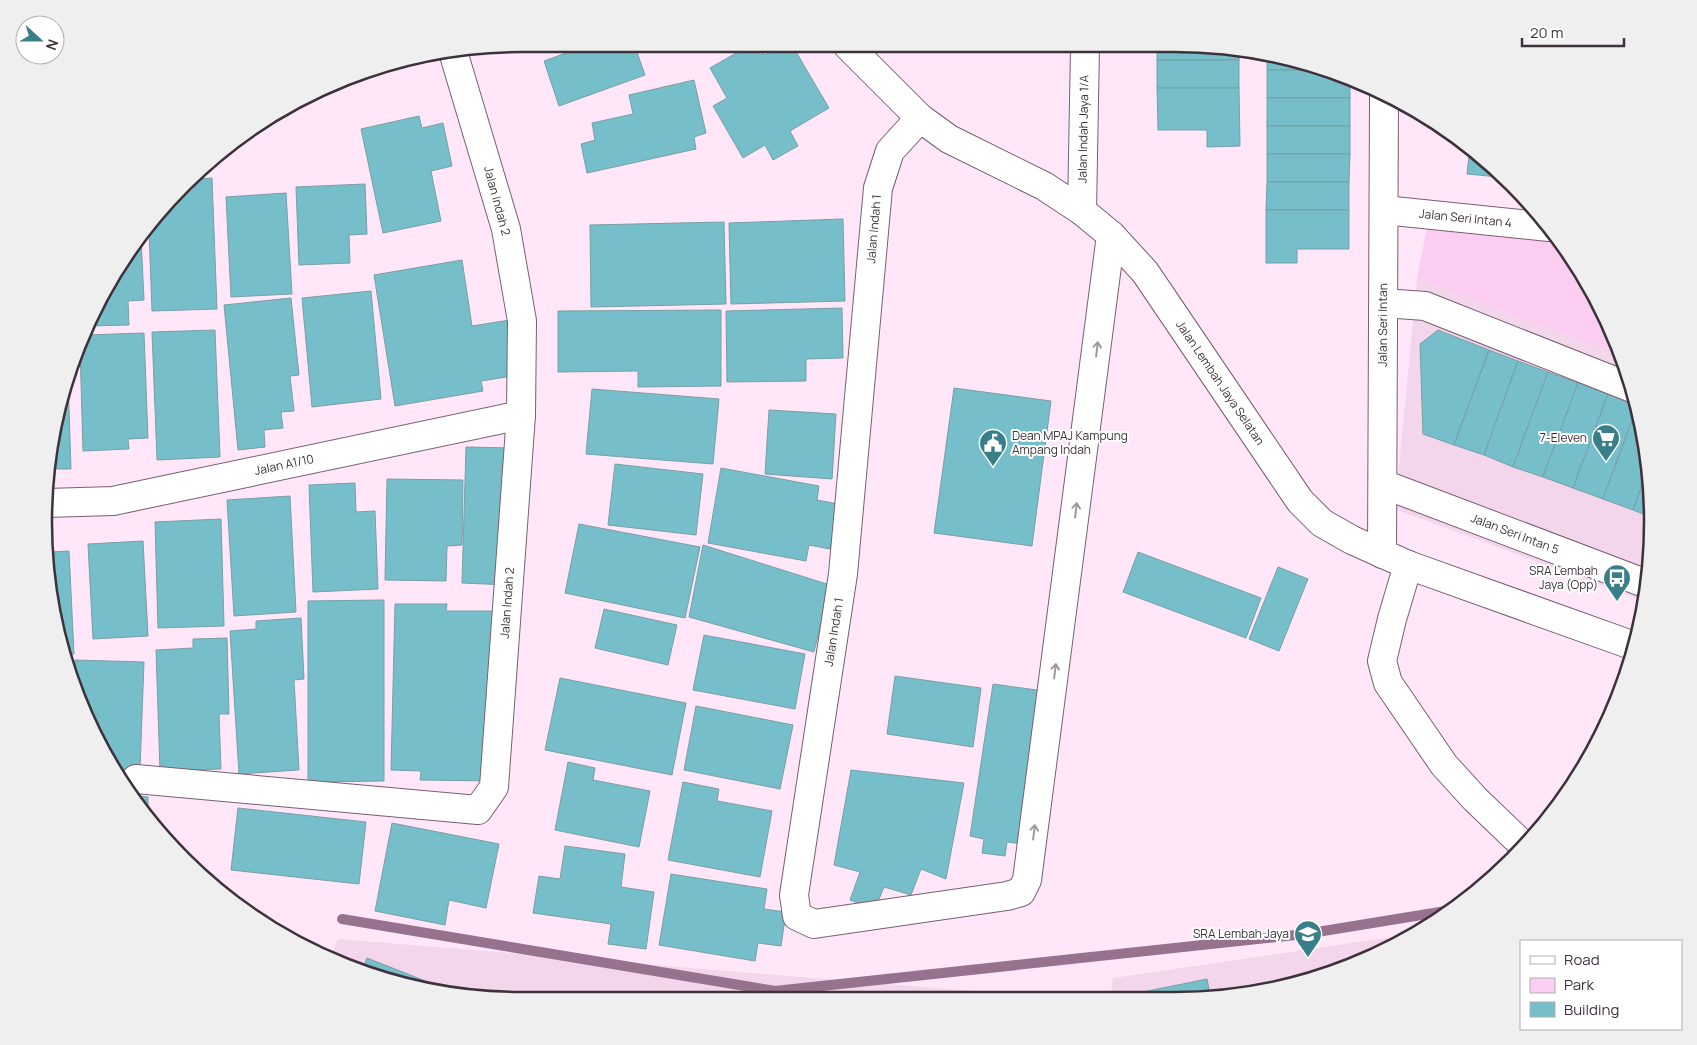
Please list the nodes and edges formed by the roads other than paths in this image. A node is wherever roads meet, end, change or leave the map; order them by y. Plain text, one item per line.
1 (854, 52) edge
2 (1085, 52) edge
3 (455, 58) edge
4 (1384, 102) edge
5 (920, 118) junction
6 (1082, 210) junction
7 (1384, 210) junction
8 (1539, 226) edge
9 (1112, 235) junction
10 (1384, 303) junction
11 (1624, 385) edge
12 (521, 415) junction
13 (1382, 484) junction
14 (53, 503) edge
15 (1382, 554) junction
16 (1408, 566) junction
17 (1640, 581) edge
18 (1628, 644) edge
19 (136, 779) dead end
20 (1519, 841) edge

1 - 5 street, Jalan Lembah Jaya Selatan
2 - 6 street, Jalan Indah Jaya 1/A
3 - 12 street, Jalan Indah 2
4 - 7 street, Jalan Seri Intan
5 - 6 street, Jalan Lembah Jaya Selatan
5 -> 9 street, Jalan Indah 1
6 - 9 street, Jalan Lembah Jaya Selatan
7 - 8 street, Jalan Seri Intan 4
7 - 10 street, Jalan Seri Intan
9 - 15 street, Jalan Lembah Jaya Selatan
10 - 11 street
10 - 13 street, Jalan Seri Intan
12 - 14 street, Jalan A1/10
12 - 19 street, Jalan Indah 2
13 - 15 street, Jalan Seri Intan
13 - 17 street, Jalan Seri Intan 5
15 - 16 street, Jalan Lembah Jaya Selatan
16 - 18 street, Jalan Lembah Jaya Selatan
16 - 20 street

